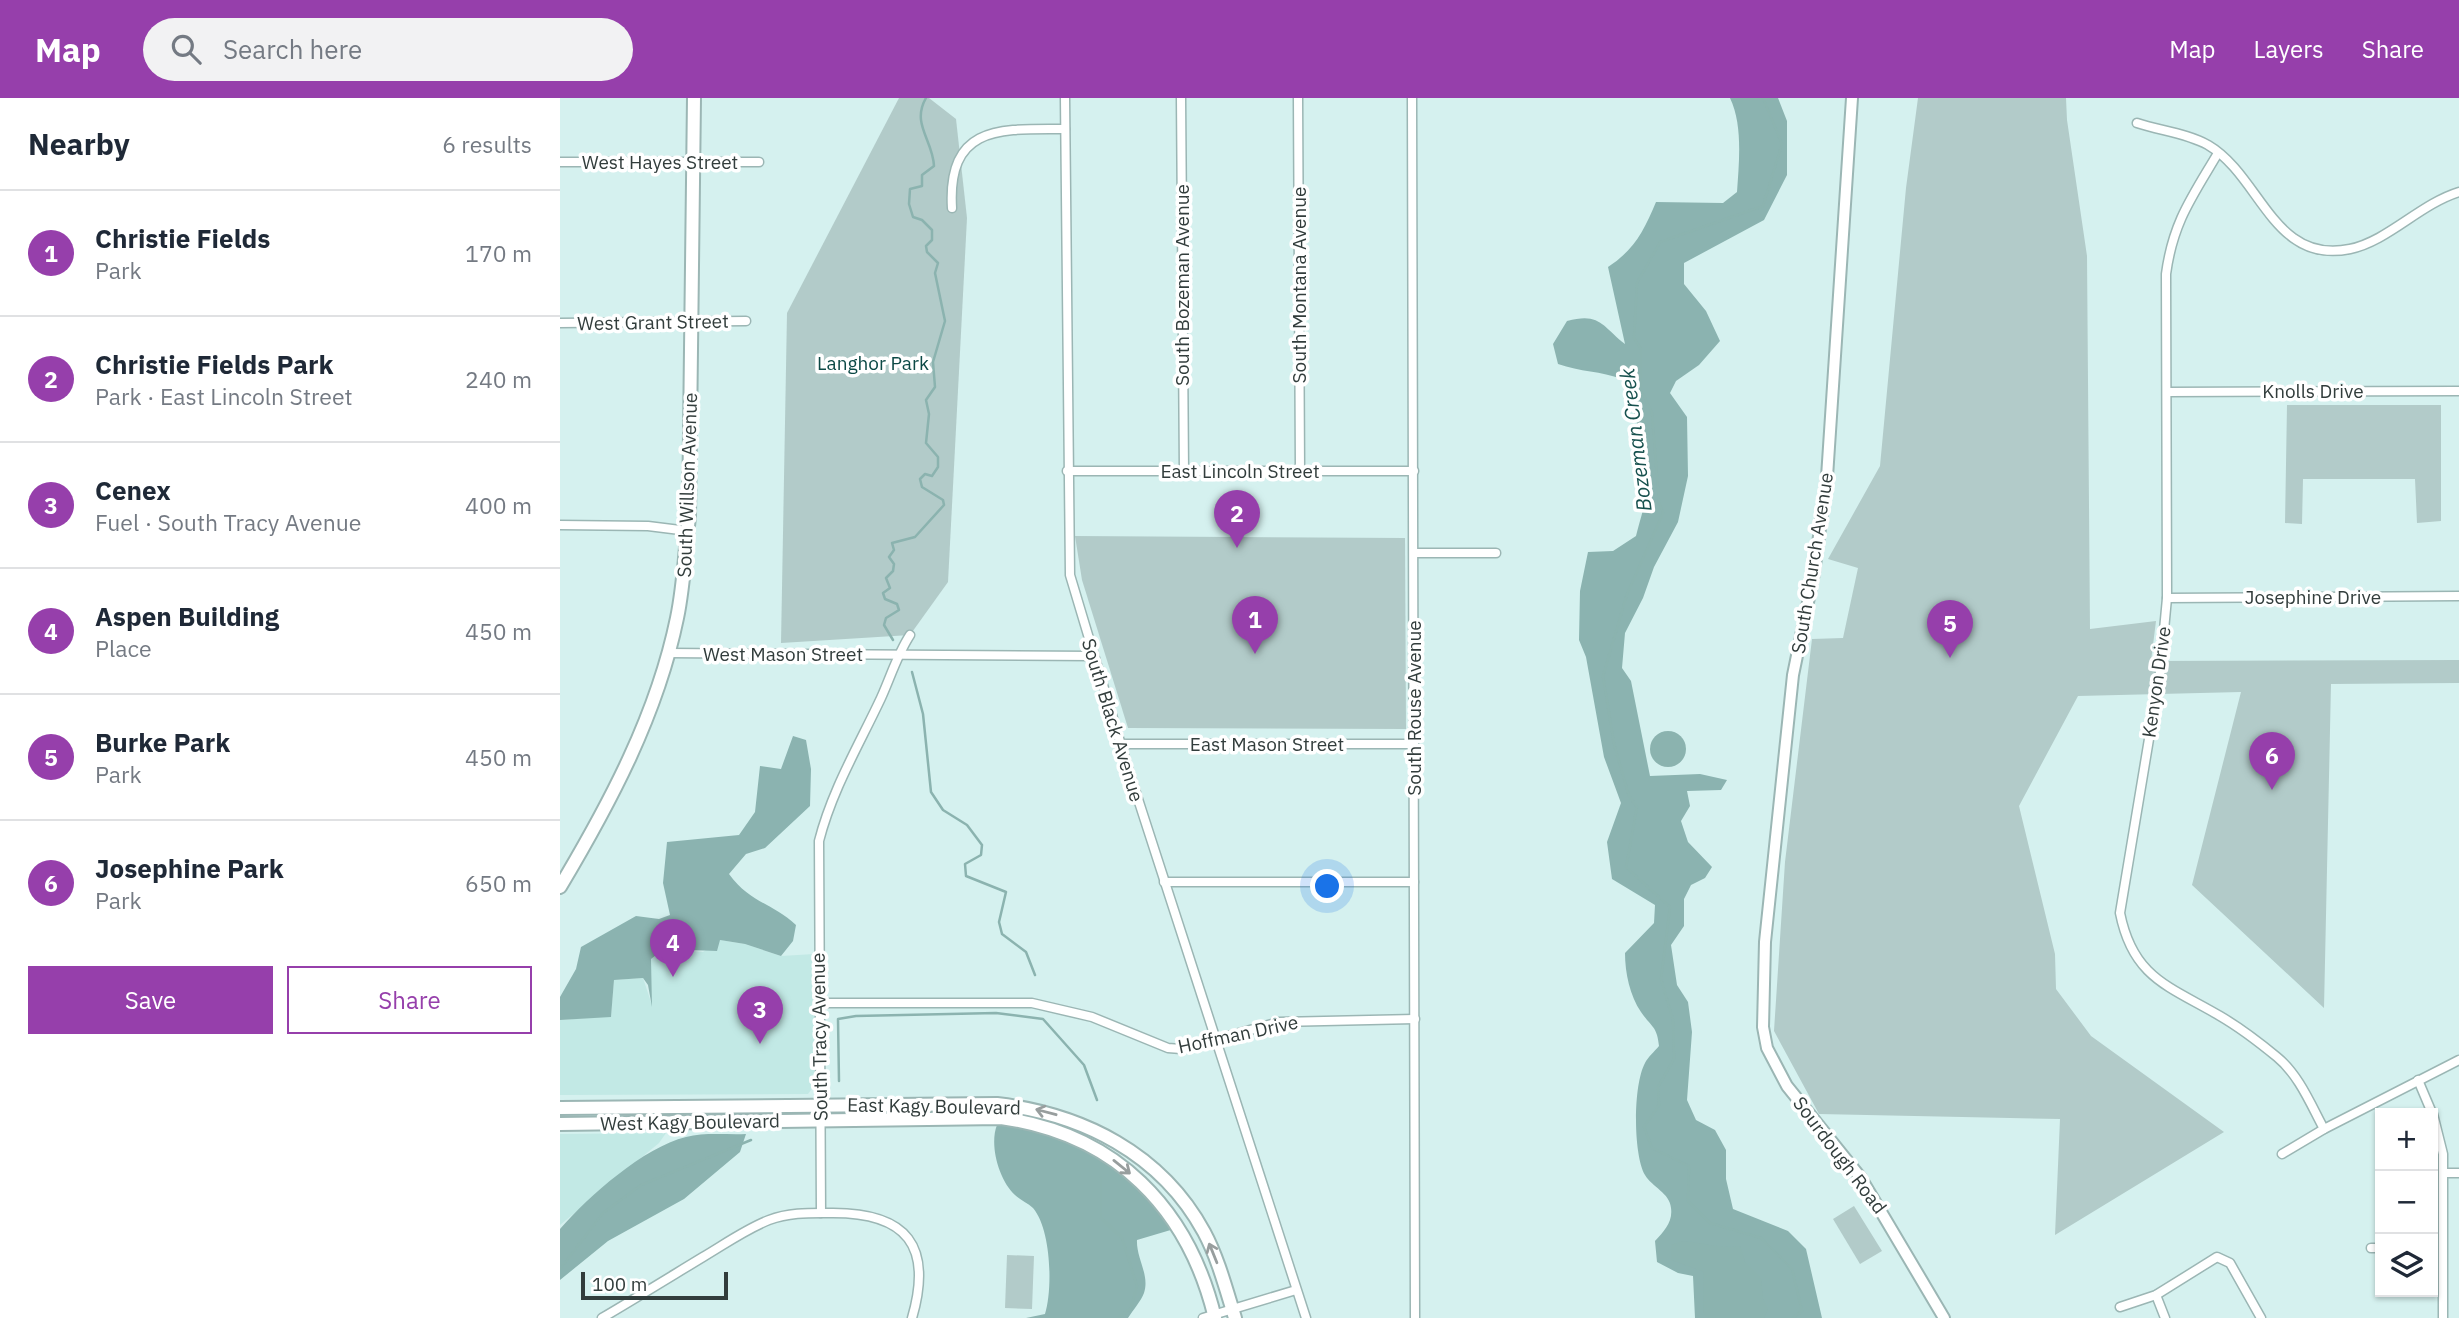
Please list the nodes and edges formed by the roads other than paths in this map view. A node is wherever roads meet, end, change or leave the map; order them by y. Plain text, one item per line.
1 (694, 98) edge
2 (1065, 98) edge
3 (1181, 98) edge
4 (1298, 98) edge
5 (1412, 98) edge
6 (1852, 98) edge
7 (2137, 123) dead end
8 (1065, 129) junction
9 (2218, 153) junction
10 (560, 162) edge
11 (693, 162) junction
12 (759, 162) dead end
13 (2459, 192) edge
14 (952, 208) dead end
15 (746, 321) dead end
16 (560, 323) edge
17 (691, 323) junction
18 (2459, 391) edge
19 (2167, 392) junction
20 (1067, 471) junction
21 (1184, 471) junction
22 (1300, 471) junction
23 (1414, 471) junction
24 (560, 525) edge
25 (688, 531) junction
26 (1414, 553) junction
27 (1496, 553) dead end
28 (2459, 596) edge
29 (2168, 598) junction
30 (911, 635) dead end
31 (668, 653) junction
32 (898, 654) junction
33 (1093, 656) junction
34 (1121, 744) junction
35 (1414, 744) junction
36 (1164, 882) junction
37 (1414, 882) junction
38 (560, 887) edge
39 (818, 1003) junction
40 (1415, 1020) junction
41 (1763, 1027) joint
42 (1217, 1040) junction
43 (2459, 1060) edge
44 (2418, 1080) junction
45 (820, 1104) junction
46 (560, 1108) edge
47 (2430, 1108) edge
48 (820, 1121) junction
49 (560, 1124) edge
50 (2438, 1127) edge
51 (2324, 1129) junction
52 (2282, 1154) dead end
53 (2444, 1173) junction
54 (2459, 1173) edge
55 (821, 1213) junction
56 (2438, 1249) edge
57 (2443, 1249) junction
58 (1296, 1290) junction
59 (2156, 1295) junction
60 (2120, 1307) dead end
61 (1234, 1314) edge
62 (1211, 1316) edge
63 (602, 1318) edge
64 (912, 1318) edge
65 (1306, 1318) edge
66 (1415, 1318) edge
67 (1944, 1318) edge
68 (2165, 1318) edge
69 (2261, 1318) edge
70 (2443, 1318) edge

1 - 11 main road, South Willson Avenue
2 - 8 street, South Black Avenue
3 - 21 street, South Bozeman Avenue
4 - 22 street, South Montana Avenue
5 - 23 street, South Rouse Avenue
6 - 41 street, South Church Avenue
7 - 9 street
8 - 14 street
8 - 20 street, South Black Avenue
9 - 13 street
9 - 19 street, Kenyon Drive
10 - 11 street, West Hayes Street
11 - 12 street, West Hayes Street
11 - 17 main road, South Willson Avenue
15 - 17 street, West Grant Street
16 - 17 street, West Grant Street
17 - 25 main road, South Willson Avenue
18 - 19 street, Knolls Drive
19 - 29 street, Kenyon Drive
20 - 21 street, East Lincoln Street
20 - 33 street, South Black Avenue
21 - 22 street, East Lincoln Street
22 - 23 street, East Lincoln Street
23 - 26 street, South Rouse Avenue
24 - 25 street
25 - 31 main road, South Willson Avenue
26 - 27 street
26 - 35 street, South Rouse Avenue
28 - 29 street, Josephine Drive
29 - 51 street, Kenyon Drive
30 - 32 street, South Tracy Avenue
31 - 32 street, West Mason Street
31 - 38 main road, South Willson Avenue
32 - 33 street
32 - 39 street, South Tracy Avenue
33 - 34 street, South Black Avenue
34 - 35 street, East Mason Street
34 - 36 street, South Black Avenue
35 - 37 street, South Rouse Avenue
36 - 37 street
36 - 42 street, South Black Avenue
37 - 40 street, South Rouse Avenue
39 - 42 street, Hoffman Drive
39 - 45 street, South Tracy Avenue
40 - 42 street, Hoffman Drive
40 - 66 street, South Rouse Avenue
41 - 67 street, Sourdough Road
42 - 58 street, South Black Avenue
43 - 44 street
44 - 47 street
44 - 51 street
45 - 46 main road, West Kagy Boulevard
45 - 48 street, South Tracy Avenue
61 -> 45 main road, East Kagy Boulevard
48 - 49 main road, West Kagy Boulevard
48 - 55 street, South Tracy Avenue
48 -> 62 main road, East Kagy Boulevard
50 - 53 street
51 - 52 street
53 - 54 street
53 - 57 street
55 - 63 street
55 - 64 street
56 - 57 street
57 - 70 street
58 - 61 street
58 - 65 street, South Black Avenue
59 - 60 street
59 - 68 street
59 - 69 street
61 - 62 street

